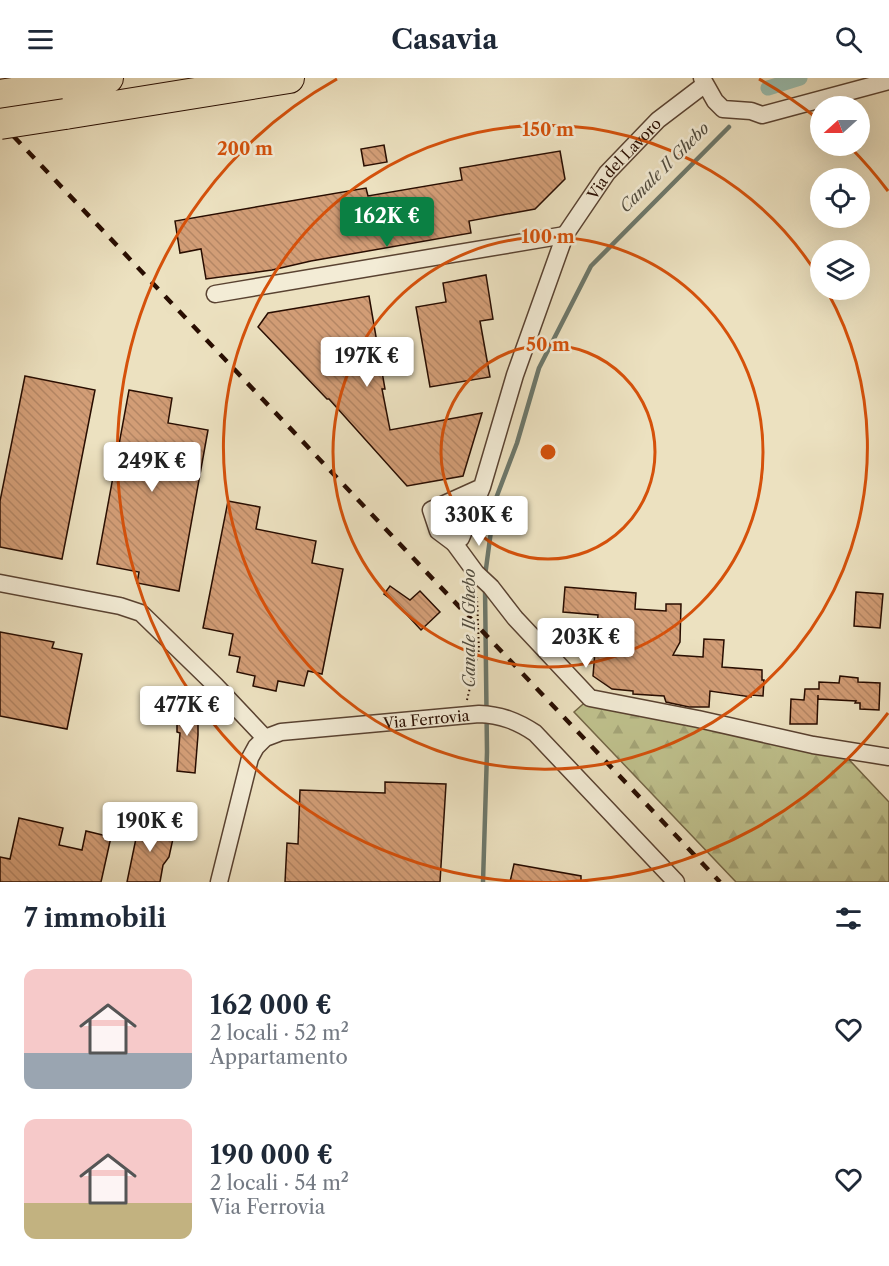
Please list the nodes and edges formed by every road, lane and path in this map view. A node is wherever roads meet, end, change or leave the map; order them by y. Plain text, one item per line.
1 (108, 78) edge
2 (289, 78) edge
3 (703, 81) edge
4 (889, 81) edge
5 (0, 95) edge
6 (0, 124) edge
7 (565, 236) junction
8 (215, 294) dead end
9 (482, 488) junction
10 (454, 543) junction
11 (0, 583) edge
12 (479, 613) dead end
13 (474, 714) junction
14 (266, 738) junction
15 (889, 757) edge
16 (219, 882) edge
17 (676, 882) edge

1 - 5 highway
2 - 6 highway, bridge
3 - 4 street
3 - 7 street, Via del Lavoro
7 - 8 street
7 - 9 street, Via del Lavoro
9 - 10 street, Via del Lavoro
9 - 10 street
10 - 15 street
11 - 14 street
12 - 13 path
13 - 14 street, Via Ferrovia
13 - 17 street, Via Ferrovia
14 - 16 street

